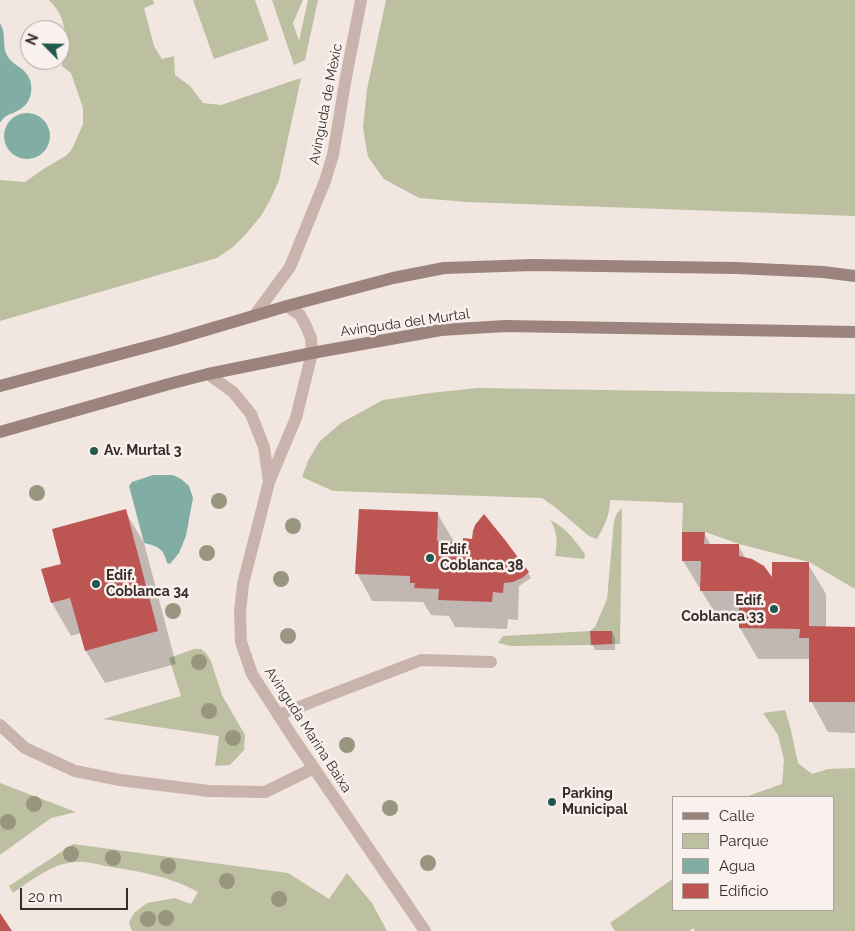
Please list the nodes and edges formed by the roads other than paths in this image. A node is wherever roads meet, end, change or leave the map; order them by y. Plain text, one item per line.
1 (362, 0) edge
2 (855, 271) edge
3 (823, 272) junction
4 (855, 276) edge
5 (287, 306) junction
6 (254, 316) junction
7 (855, 332) edge
8 (312, 353) junction
9 (208, 374) junction
10 (0, 386) edge
11 (0, 432) edge
12 (269, 482) junction
13 (491, 662) dead end
14 (278, 715) junction
15 (0, 725) edge
16 (314, 768) junction
17 (425, 931) edge

1 - 6 street, Avinguda de Mèxic
2 - 3 street
3 - 4 main road
3 - 5 main road
5 - 6 main road
5 - 8 street
6 - 10 main road
7 - 8 main road, Avinguda del Murtal
8 - 9 main road, Avinguda del Murtal
8 - 12 street, Avinguda Marina Baixa
9 - 11 main road, Avinguda del Murtal
9 - 12 street
12 - 14 street, Avinguda Marina Baixa
13 - 14 street
14 - 16 street, Avinguda Marina Baixa
15 - 16 street
16 - 17 street, Avinguda Marina Baixa

